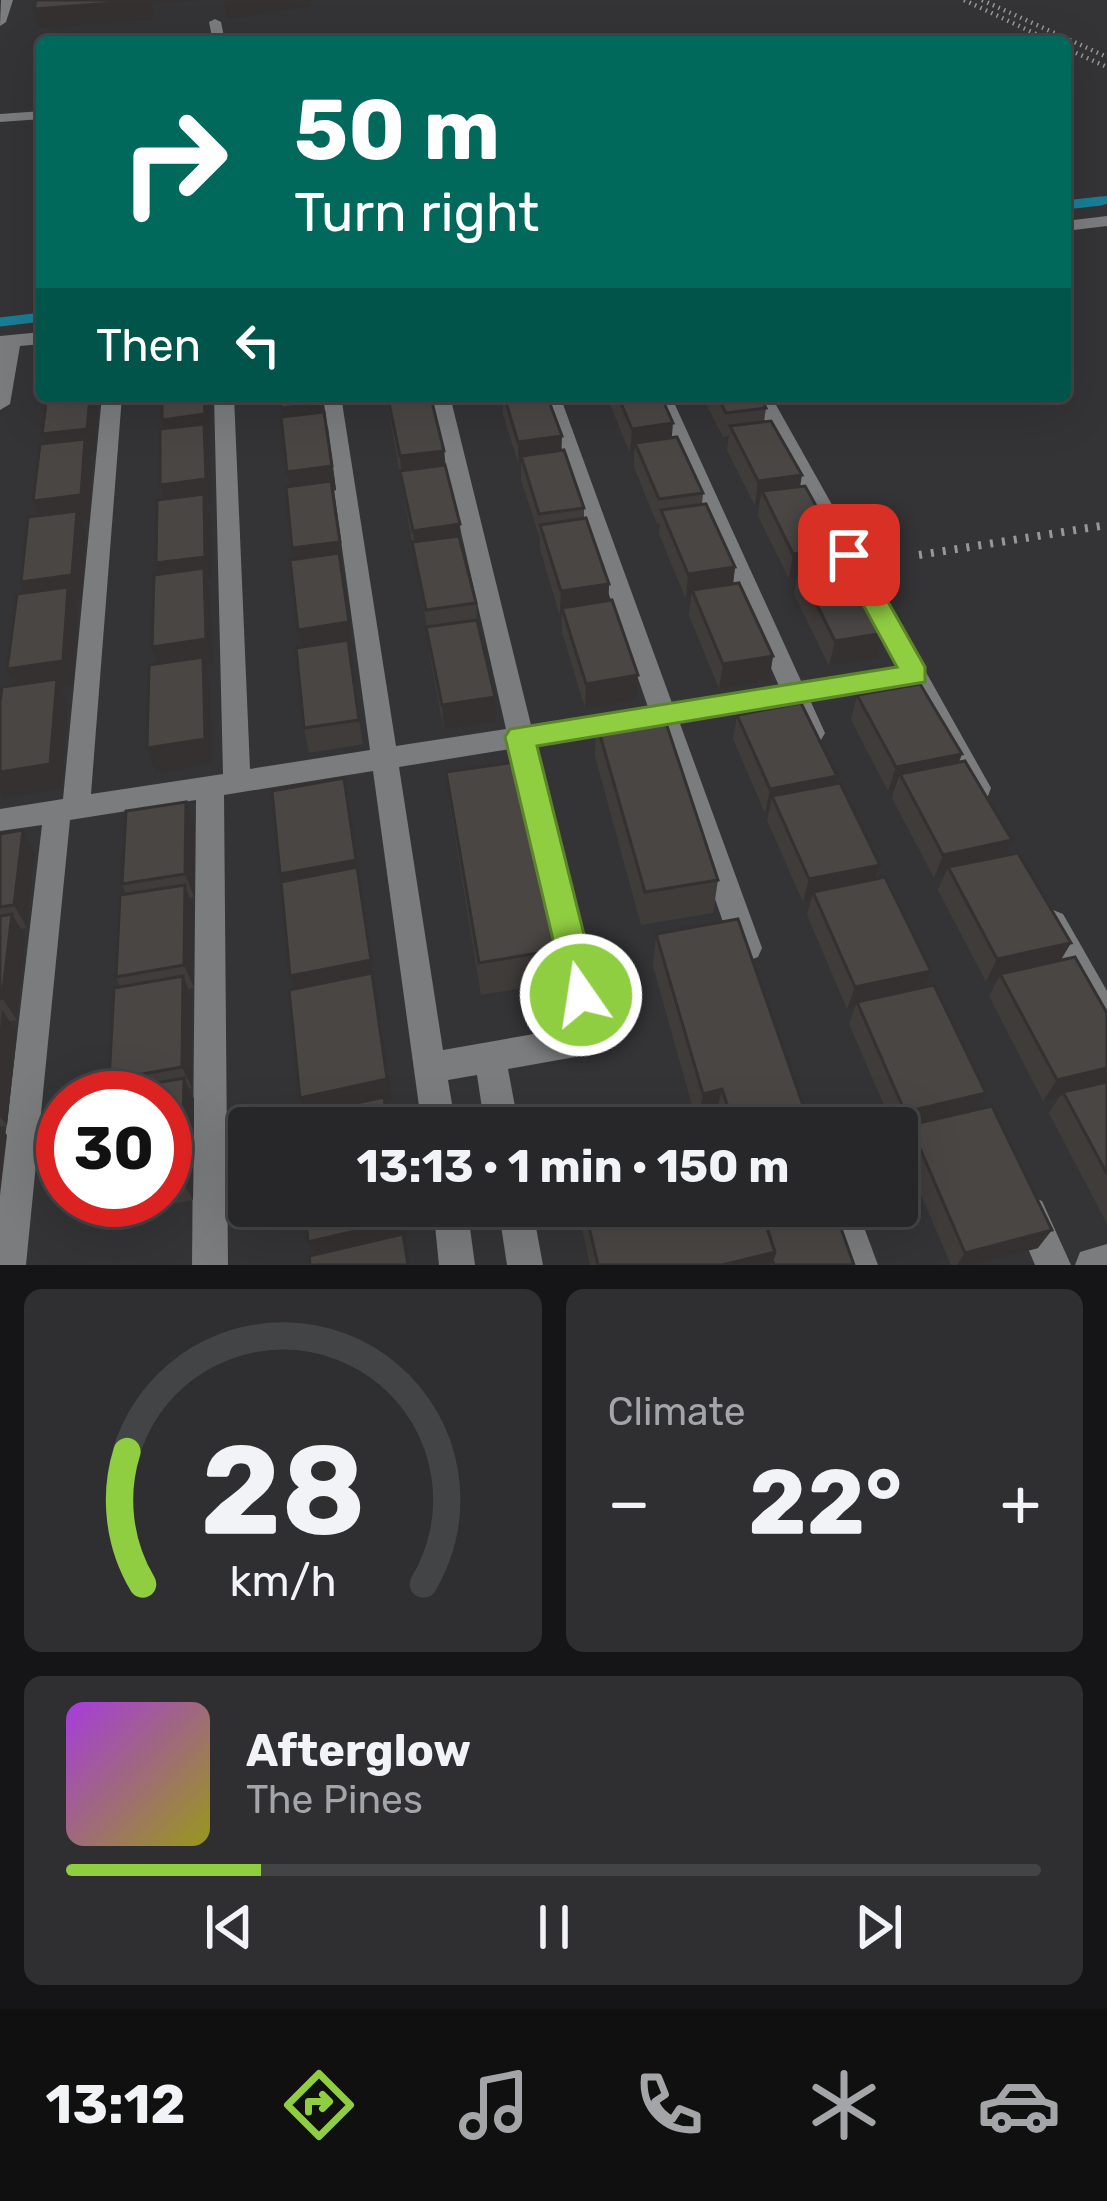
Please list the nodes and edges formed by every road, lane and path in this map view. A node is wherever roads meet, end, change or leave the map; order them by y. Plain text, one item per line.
1 (7, 0) edge
2 (964, 0) edge
3 (982, 0) edge
4 (0, 22) edge
5 (215, 22) dead end
6 (218, 36) edge
7 (1040, 36) edge
8 (1061, 36) edge
9 (1071, 41) edge
10 (1071, 51) edge
11 (1107, 57) edge
12 (1107, 68) edge
13 (36, 115) edge
14 (0, 118) edge
15 (1107, 221) edge
16 (1071, 225) edge
17 (36, 339) edge
18 (6, 342) edge
19 (111, 402) edge
20 (224, 402) edge
21 (332, 402) edge
22 (441, 402) edge
23 (552, 402) edge
24 (664, 402) edge
25 (764, 402) edge
26 (0, 404) edge
27 (1107, 525) edge
28 (919, 555) dead end
29 (915, 674) junction
30 (794, 694) junction
31 (664, 715) junction
32 (520, 737) junction
33 (823, 757) edge
34 (386, 759) junction
35 (223, 784) junction
36 (67, 809) junction
37 (994, 817) edge
38 (0, 820) edge
39 (1040, 898) edge
40 (757, 976) edge
41 (1107, 1021) edge
42 (490, 1058) junction
43 (431, 1068) junction
44 (436, 1107) edge
45 (498, 1107) edge
46 (1015, 1180) edge
47 (452, 1227) edge
48 (519, 1227) edge
49 (846, 1227) edge
50 (1107, 1262) edge
51 (8, 1265) edge
52 (210, 1265) edge
53 (458, 1265) edge
54 (526, 1265) edge
55 (860, 1265) edge
56 (1053, 1265) edge
57 (1093, 1265) edge

1 - 4 street
2 - 7 path
3 - 8 path
5 - 6 lane
9 - 11 path
10 - 12 path
13 - 14 lane
15 - 16 street
17 - 18 street
18 - 26 street
19 - 36 street
20 - 35 street
21 - 34 street
22 - 32 street
23 - 31 street
24 - 30 street
25 - 29 street
27 - 28 path
29 - 30 street
29 - 37 street
30 - 31 street
30 - 33 street
31 - 32 street
31 - 40 street
32 - 34 street
32 - 42 street
34 - 35 street
34 - 43 street
35 - 36 street
35 - 52 street
36 - 38 street
36 - 51 street
39 - 41 street
42 - 43 street
42 - 45 street
43 - 44 street
46 - 56 street
47 - 53 street
48 - 54 street
49 - 55 street
50 - 57 street

